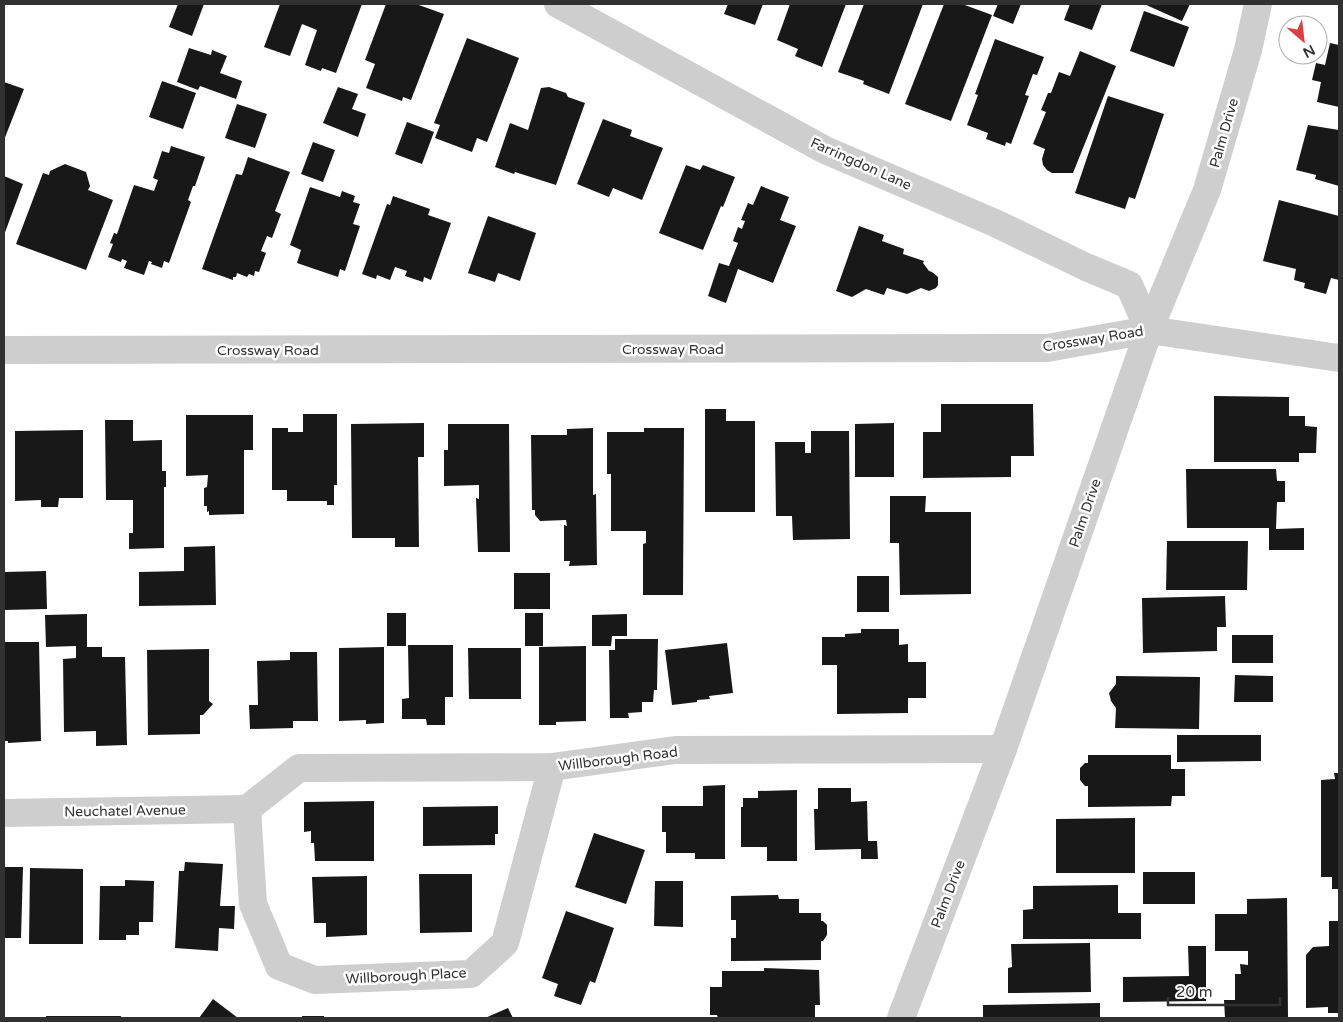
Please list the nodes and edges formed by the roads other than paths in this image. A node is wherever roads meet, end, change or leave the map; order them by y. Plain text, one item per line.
1 (558, 4) edge
2 (1258, 4) edge
3 (1149, 330) junction
4 (4, 350) edge
5 (1339, 358) edge
6 (1003, 749) junction
7 (552, 768) junction
8 (247, 809) junction
9 (4, 813) edge
10 (901, 1018) edge

1 - 3 street, Farringdon Lane
2 - 3 street, Palm Drive
3 - 4 street, Crossway Road
3 - 5 street, Crossway Road
3 - 6 street, Palm Drive
6 - 7 street, Willborough Road
6 - 10 street, Palm Drive
7 - 8 street, Willborough Road
7 - 8 street, Willborough Place
8 - 9 street, Neuchatel Avenue

